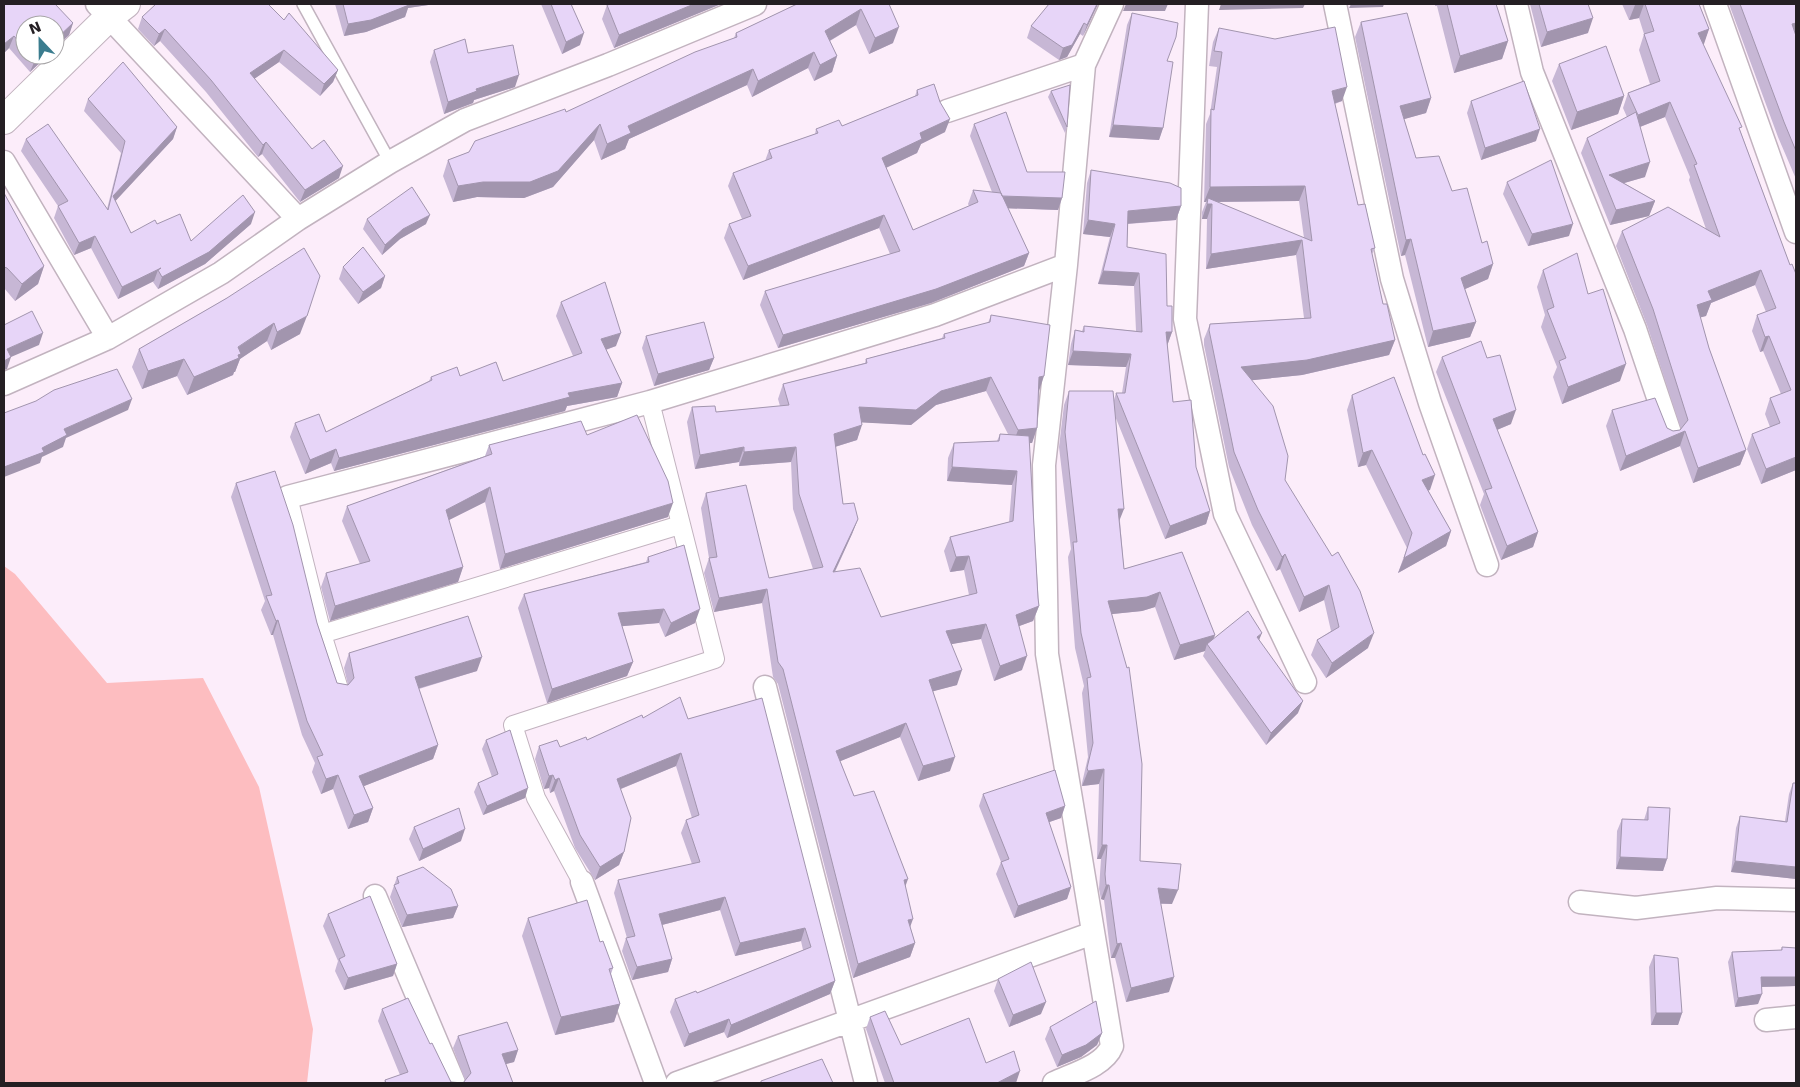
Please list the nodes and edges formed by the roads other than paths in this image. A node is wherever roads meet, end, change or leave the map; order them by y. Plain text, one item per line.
1 (303, 4) edge
2 (755, 4) edge
3 (1112, 4) edge
4 (1197, 4) edge
5 (1334, 4) edge
6 (1516, 4) edge
7 (1715, 4) edge
8 (111, 8) edge
9 (1084, 65) junction
10 (947, 111) edge
11 (4, 120) edge
12 (4, 162) edge
13 (390, 162) junction
14 (298, 219) junction
15 (1796, 232) edge
16 (1066, 265) junction
17 (108, 338) junction
18 (4, 384) edge
19 (650, 402) junction
20 (1670, 433) edge
21 (288, 497) joint
22 (680, 525) junction
23 (1487, 566) dead end
24 (322, 634) junction
25 (1305, 682) dead end
26 (765, 688) dead end
27 (339, 689) edge
28 (582, 882) joint
29 (375, 896) dead end
30 (1796, 900) edge
31 (1580, 902) dead end
32 (1093, 933) junction
33 (1796, 1017) edge
34 (1766, 1020) dead end
35 (851, 1022) junction
36 (454, 1083) edge
37 (656, 1083) edge
38 (677, 1083) edge
39 (866, 1083) edge
40 (1054, 1083) edge

1 - 13 lane
2 - 13 street
3 - 9 street
4 - 25 street
5 - 23 street
6 - 20 street
7 - 15 street
8 - 11 main road
8 - 14 street
9 - 10 street
9 - 16 street
12 - 17 street
13 - 14 street
14 - 17 street
16 - 19 street
16 - 32 street
17 - 18 street
19 - 21 street
19 - 22 street
21 - 24 street
22 - 24 street
22 - 28 street
24 - 27 street
26 - 35 street
28 - 37 street
29 - 36 street
30 - 31 street
32 - 35 street
32 - 40 street
33 - 34 street
35 - 38 street
35 - 39 street

